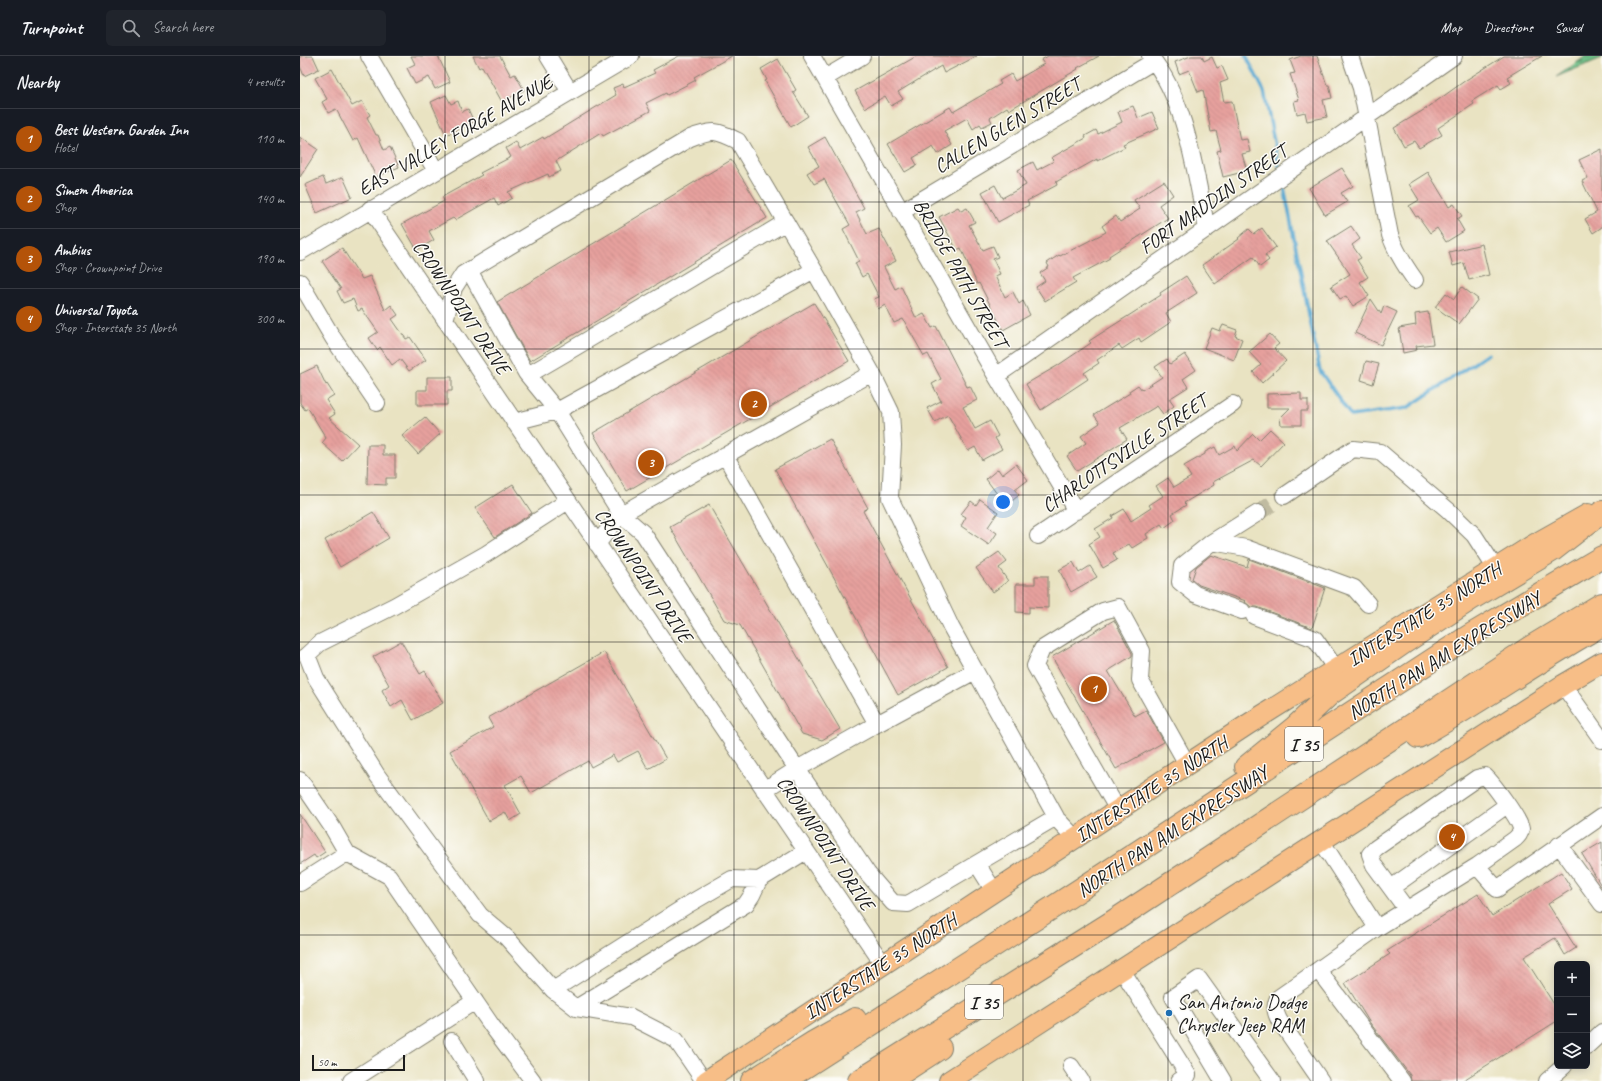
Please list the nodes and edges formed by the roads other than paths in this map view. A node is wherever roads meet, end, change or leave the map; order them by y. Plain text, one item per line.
1 (369, 56) edge
2 (548, 56) edge
3 (631, 56) edge
4 (812, 56) edge
5 (862, 56) edge
6 (1350, 56) edge
7 (1454, 56) edge
8 (1152, 58) edge
9 (825, 78) junction
10 (570, 92) junction
11 (1367, 117) junction
12 (436, 171) junction
13 (370, 209) junction
14 (901, 212) junction
15 (786, 222) junction
16 (1206, 229) junction
17 (300, 252) edge
18 (469, 270) junction
19 (814, 270) junction
20 (1415, 280) dead end
21 (300, 282) edge
22 (444, 320) junction
23 (872, 373) junction
24 (528, 375) junction
25 (996, 376) junction
26 (378, 403) dead end
27 (1233, 404) dead end
28 (557, 411) junction
29 (514, 422) junction
30 (725, 455) junction
31 (1284, 496) tunnel mouth
32 (568, 501) junction
33 (1602, 506) edge
34 (1076, 511) junction
35 (1602, 512) edge
36 (1258, 513) tunnel mouth
37 (621, 514) junction
38 (1038, 536) dead end
39 (1212, 542) junction
40 (597, 544) junction
41 (1602, 557) edge
42 (1496, 569) junction
43 (1368, 604) dead end
44 (1602, 604) edge
45 (1602, 625) edge
46 (1602, 662) edge
47 (1336, 669) junction
48 (975, 671) junction
49 (1563, 684) junction
50 (1597, 722) edge
51 (877, 724) junction
52 (1602, 740) edge
53 (1188, 764) junction
54 (797, 769) junction
55 (300, 780) edge
56 (764, 790) junction
57 (1507, 805) junction
58 (1118, 810) junction
59 (1275, 815) junction
60 (1602, 816) edge
61 (1056, 818) junction
62 (1180, 826) junction
63 (1075, 838) junction
64 (1322, 842) junction
65 (1559, 845) junction
66 (806, 851) junction
67 (347, 853) junction
68 (977, 864) junction
69 (1477, 866) junction
70 (759, 880) junction
71 (300, 883) edge
72 (1391, 888) junction
73 (994, 891) junction
74 (1602, 904) edge
75 (1406, 910) junction
76 (1109, 924) junction
77 (1377, 928) junction
78 (1009, 936) junction
79 (883, 964) junction
80 (1122, 970) junction
81 (1318, 970) junction
82 (553, 990) junction
83 (475, 1001) junction
84 (576, 1008) junction
85 (1602, 1032) edge
86 (452, 1041) dead end
87 (1590, 1043) edge
88 (1071, 1066) dead end
89 (1561, 1069) edge
90 (1186, 1079) edge
91 (351, 1081) edge
92 (477, 1081) edge
93 (533, 1081) edge
94 (705, 1081) edge
95 (752, 1081) edge
96 (783, 1081) edge
97 (859, 1081) edge
98 (889, 1081) edge
99 (949, 1081) edge
100 (1081, 1081) edge
101 (1223, 1081) edge
102 (1272, 1081) edge
103 (1321, 1081) edge
104 (1402, 1081) edge
105 (1547, 1081) edge

1 - 12 street
2 - 10 street
3 - 10 street, EAST VALLEY FORGE AVENUE
4 - 9 street, BRIDGE PATH STREET
5 - 9 street
6 - 11 street
7 - 11 street, FORT MADDIN STREET
8 - 14 street, CALLEN GLEN STREET
8 - 16 street
9 - 14 street, BRIDGE PATH STREET
10 - 12 street, EAST VALLEY FORGE AVENUE
11 - 16 street, FORT MADDIN STREET
11 - 20 street
12 - 13 street, EAST VALLEY FORGE AVENUE
13 - 17 street, EAST VALLEY FORGE AVENUE
13 - 22 street, CROWNPOINT DRIVE
14 - 25 street, BRIDGE PATH STREET
15 - 18 street
15 - 19 street
15 - 24 street
16 - 25 street, FORT MADDIN STREET
18 - 22 street
18 - 24 street
19 - 23 street
19 - 28 street
21 - 26 street
22 - 29 street, CROWNPOINT DRIVE
23 - 30 street
23 - 48 street
24 - 28 street
25 - 34 street, BRIDGE PATH STREET
27 - 34 street, CHARLOTTSVILLE STREET
28 - 29 street
28 - 37 street
29 - 32 street, CROWNPOINT DRIVE
30 - 37 street
30 - 51 street
31 - 42 street
32 - 40 street, CROWNPOINT DRIVE
32 - 82 street
33 - 42 main road, INTERSTATE 35 NORTH
34 - 38 street, CHARLOTTSVILLE STREET
35 - 62 highway
36 - 39 street
37 - 40 street
37 - 54 street
39 - 43 street
39 - 47 street
40 - 56 street, CROWNPOINT DRIVE
41 - 62 highway, NORTH PAN AM EXPRESSWAY / I 35
42 - 47 main road, INTERSTATE 35 NORTH
44 - 59 highway, NORTH PAN AM EXPRESSWAY / I 35
45 - 59 highway
46 - 49 main road
47 - 53 main road, INTERSTATE 35 NORTH
48 - 51 street
48 - 61 street
49 - 50 street
49 - 64 main road
50 - 52 street
51 - 54 street
53 - 58 main road, INTERSTATE 35 NORTH
53 - 58 street
54 - 56 street
54 - 68 street
55 - 67 street
56 - 66 street, CROWNPOINT DRIVE
57 - 69 street
57 - 72 street
57 - 72 street
58 - 63 main road, INTERSTATE 35 NORTH
59 - 76 highway, NORTH PAN AM EXPRESSWAY / I 35
60 - 65 street
61 - 63 street
61 - 68 street
62 - 78 highway, NORTH PAN AM EXPRESSWAY / I 35
63 - 73 main road, INTERSTATE 35 NORTH
64 - 77 street
64 - 80 main road
65 - 69 street
65 - 74 street
66 - 70 street
66 - 79 street, CROWNPOINT DRIVE
67 - 71 street
67 - 83 street
68 - 73 street
69 - 75 street
70 - 82 street
70 - 84 street
72 - 75 street
73 - 79 main road, INTERSTATE 35 NORTH
75 - 77 street
76 - 97 highway, NORTH PAN AM EXPRESSWAY / I 35
76 - 98 highway
77 - 81 street
78 - 95 highway
78 - 96 highway, NORTH PAN AM EXPRESSWAY / I 35
79 - 94 main road, INTERSTATE 35 NORTH
80 - 90 street
80 - 99 main road
81 - 103 street
81 - 104 street
82 - 84 street
83 - 91 street
83 - 93 street
84 - 94 street
85 - 87 street
86 - 92 street
88 - 100 street
89 - 105 street
101 - 102 street

